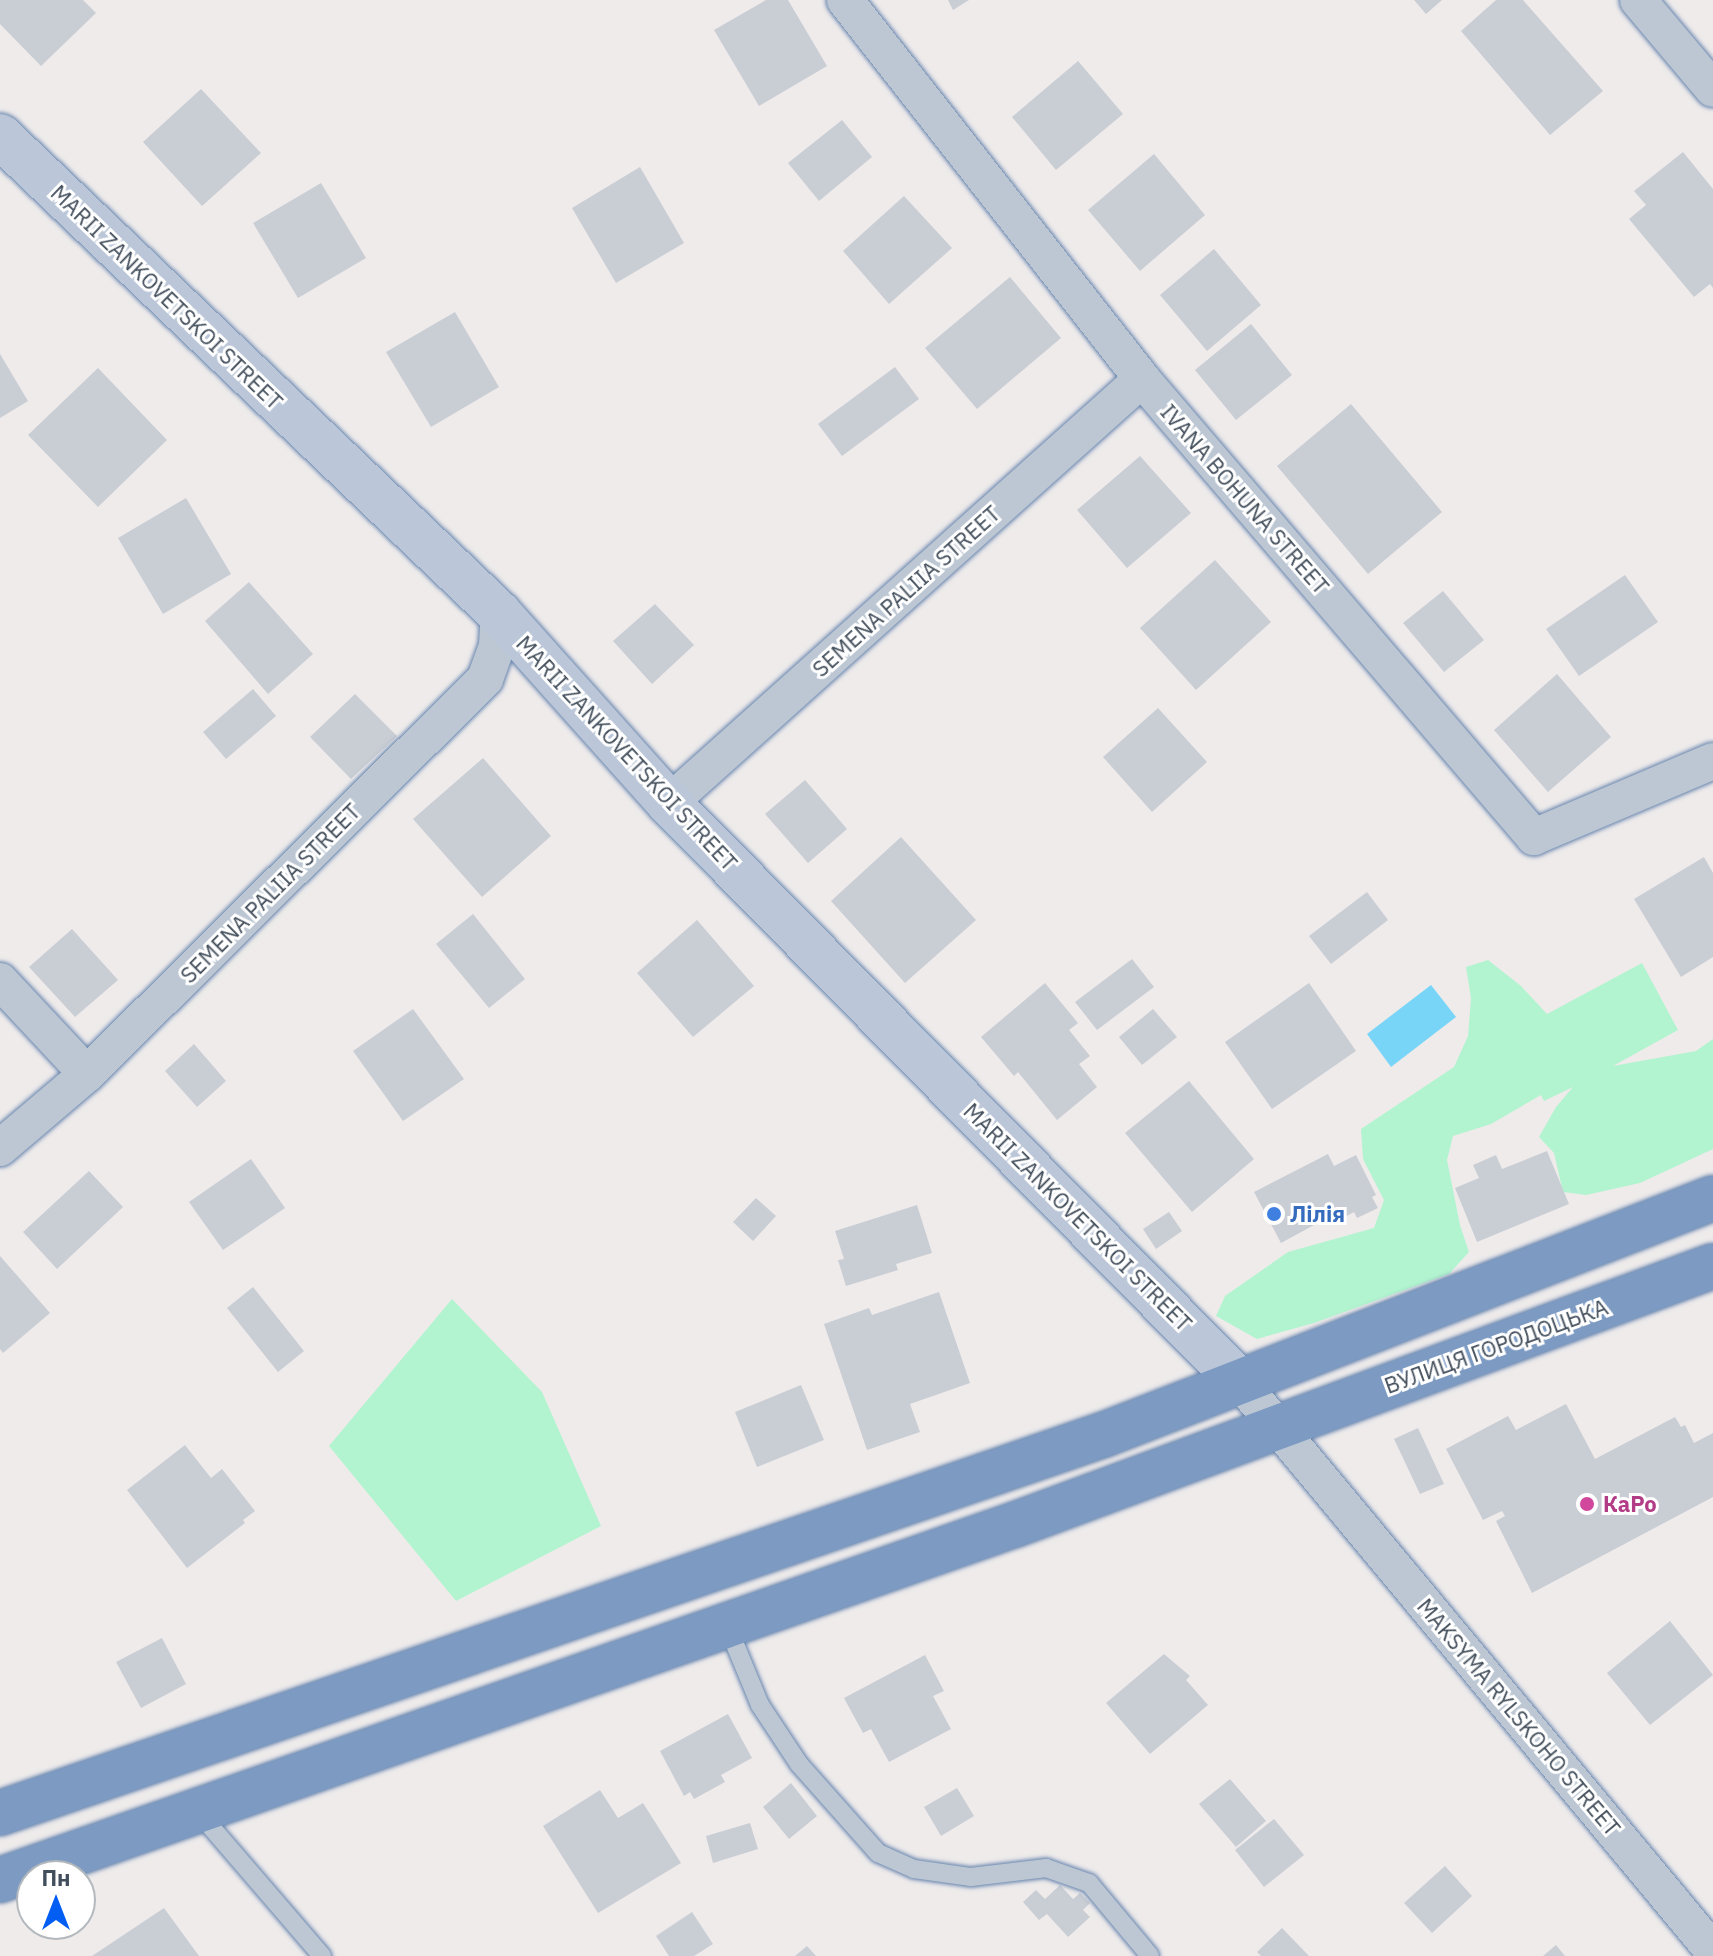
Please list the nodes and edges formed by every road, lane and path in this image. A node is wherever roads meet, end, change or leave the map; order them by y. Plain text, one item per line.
1 (845, 0) edge
2 (1638, 0) edge
3 (1713, 89) edge
4 (0, 136) edge
5 (1142, 379) junction
6 (499, 613) junction
7 (1713, 761) edge
8 (669, 803) junction
9 (0, 981) edge
10 (87, 1074) junction
11 (0, 1148) edge
12 (1713, 1198) edge
13 (1713, 1266) edge
14 (1241, 1383) junction
15 (1280, 1427) junction
16 (727, 1625) junction
17 (197, 1811) junction
18 (0, 1813) edge
19 (0, 1880) edge
20 (1713, 1951) edge
21 (322, 1956) edge
22 (1150, 1956) edge

1 - 5 street, IVANA BOHUNA STREET
2 - 3 street
4 - 6 street, MARII ZANKOVETSKOI STREET
5 - 7 street, IVANA BOHUNA STREET
5 - 8 street, SEMENA PALIIA STREET
6 - 8 street, MARII ZANKOVETSKOI STREET
6 - 10 street, SEMENA PALIIA STREET
8 - 14 street, MARII ZANKOVETSKOI STREET
9 - 10 street
10 - 11 street, SEMENA PALIIA STREET
12 - 14 highway
13 - 15 highway, ВУЛИЦЯ ГОРОДОЦЬКА
14 - 15 street, MAKSYMA RYLSKOHO STREET
14 - 18 highway
15 - 16 highway, ВУЛИЦЯ ГОРОДОЦЬКА
15 - 20 street, MAKSYMA RYLSKOHO STREET
16 - 17 highway, ВУЛИЦЯ ГОРОДОЦЬКА
16 - 22 lane
17 - 19 highway, ВУЛИЦЯ ГОРОДОЦЬКА
17 - 21 lane

